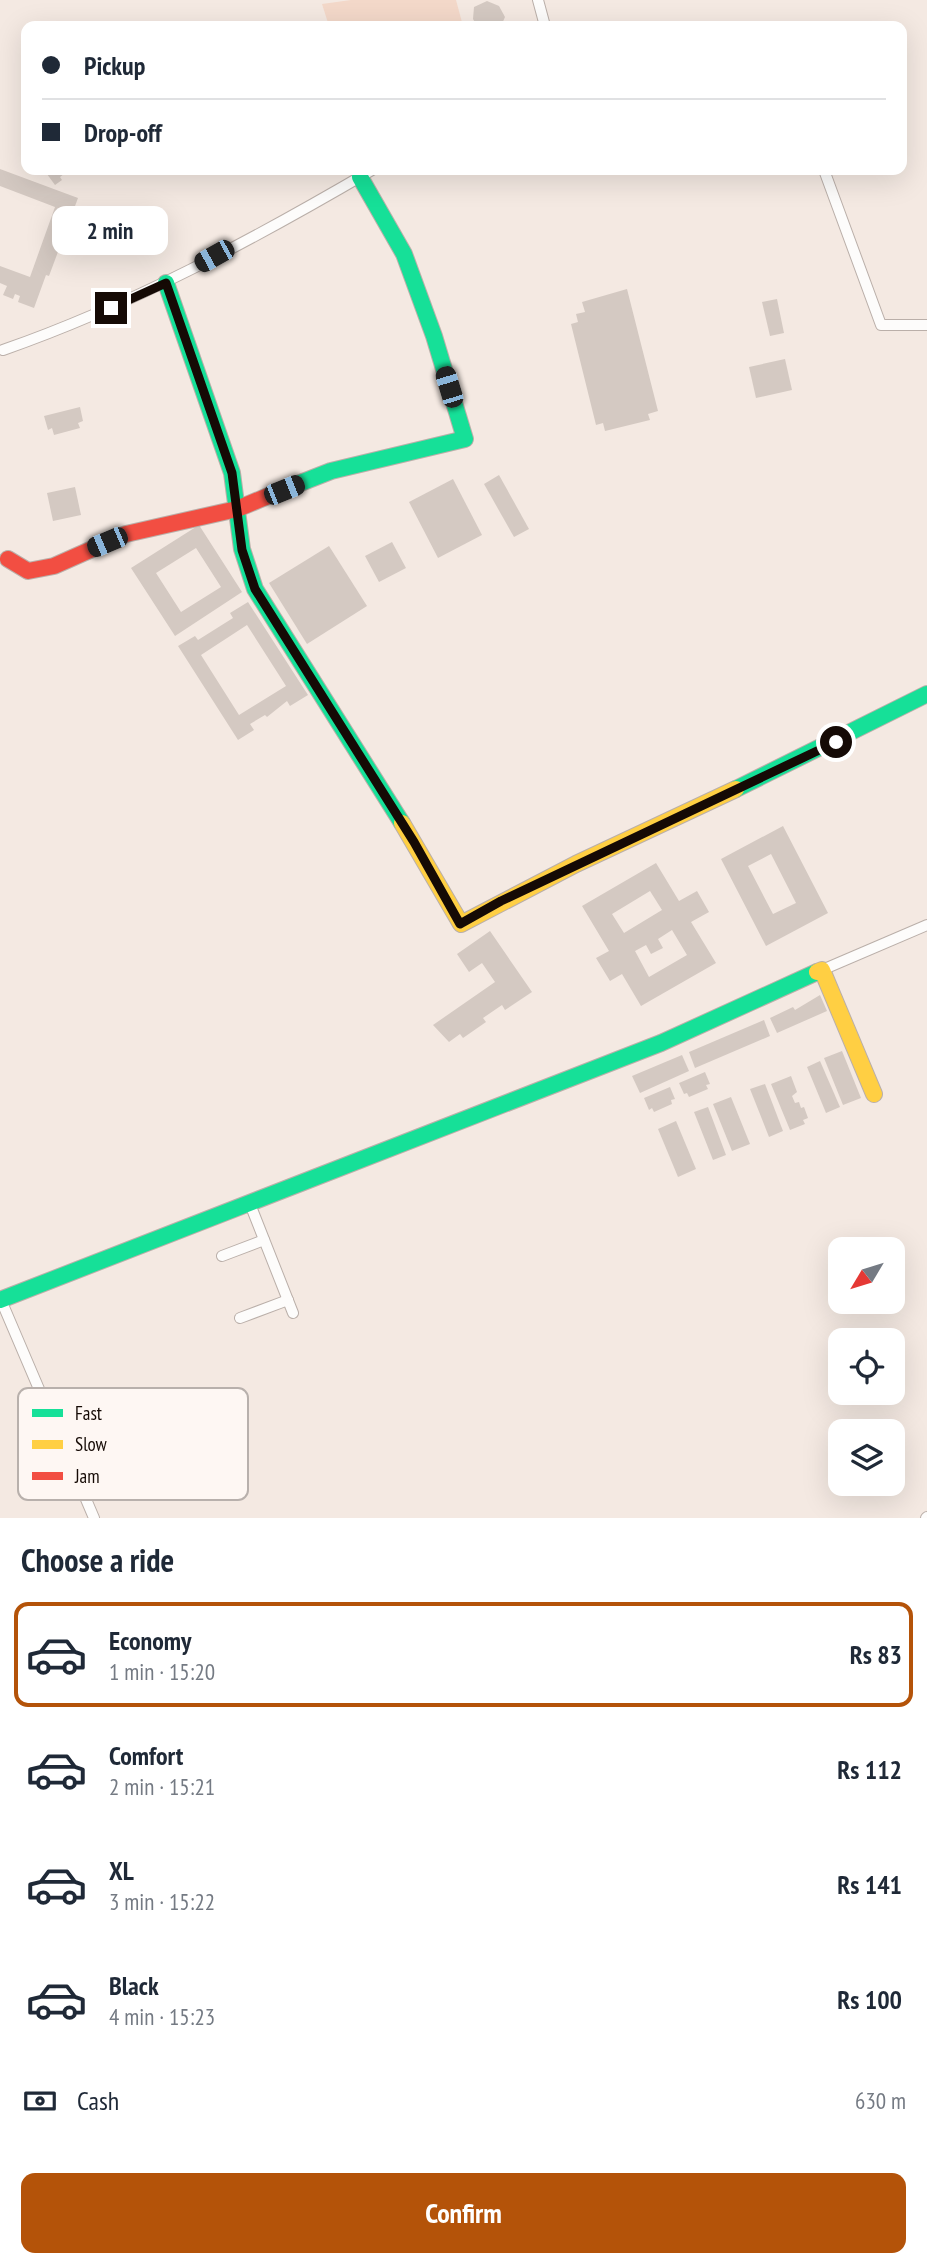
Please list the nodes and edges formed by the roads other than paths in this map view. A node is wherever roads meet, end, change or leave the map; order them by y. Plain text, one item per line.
1 (538, 0) edge
2 (544, 21) edge
3 (362, 175) edge
4 (367, 175) edge
5 (826, 175) edge
6 (166, 283) junction
7 (927, 326) edge
8 (3, 350) dead end
9 (237, 509) junction
10 (8, 559) dead end
11 (927, 694) edge
12 (927, 925) edge
13 (822, 970) junction
14 (874, 1094) dead end
15 (250, 1204) junction
16 (264, 1240) junction
17 (222, 1256) dead end
18 (0, 1299) edge
19 (288, 1300) junction
20 (293, 1313) dead end
21 (240, 1318) dead end
22 (38, 1388) edge
23 (86, 1500) edge
24 (94, 1518) edge

1 - 2 street
3 - 6 street
4 - 9 street
5 - 7 street
6 - 8 street
6 - 9 street
9 - 10 street
9 - 11 street
12 - 13 street
13 - 14 street
13 - 15 street
15 - 16 street
15 - 18 street
16 - 17 street
16 - 19 street
18 - 22 street
19 - 20 street
19 - 21 street
23 - 24 street

